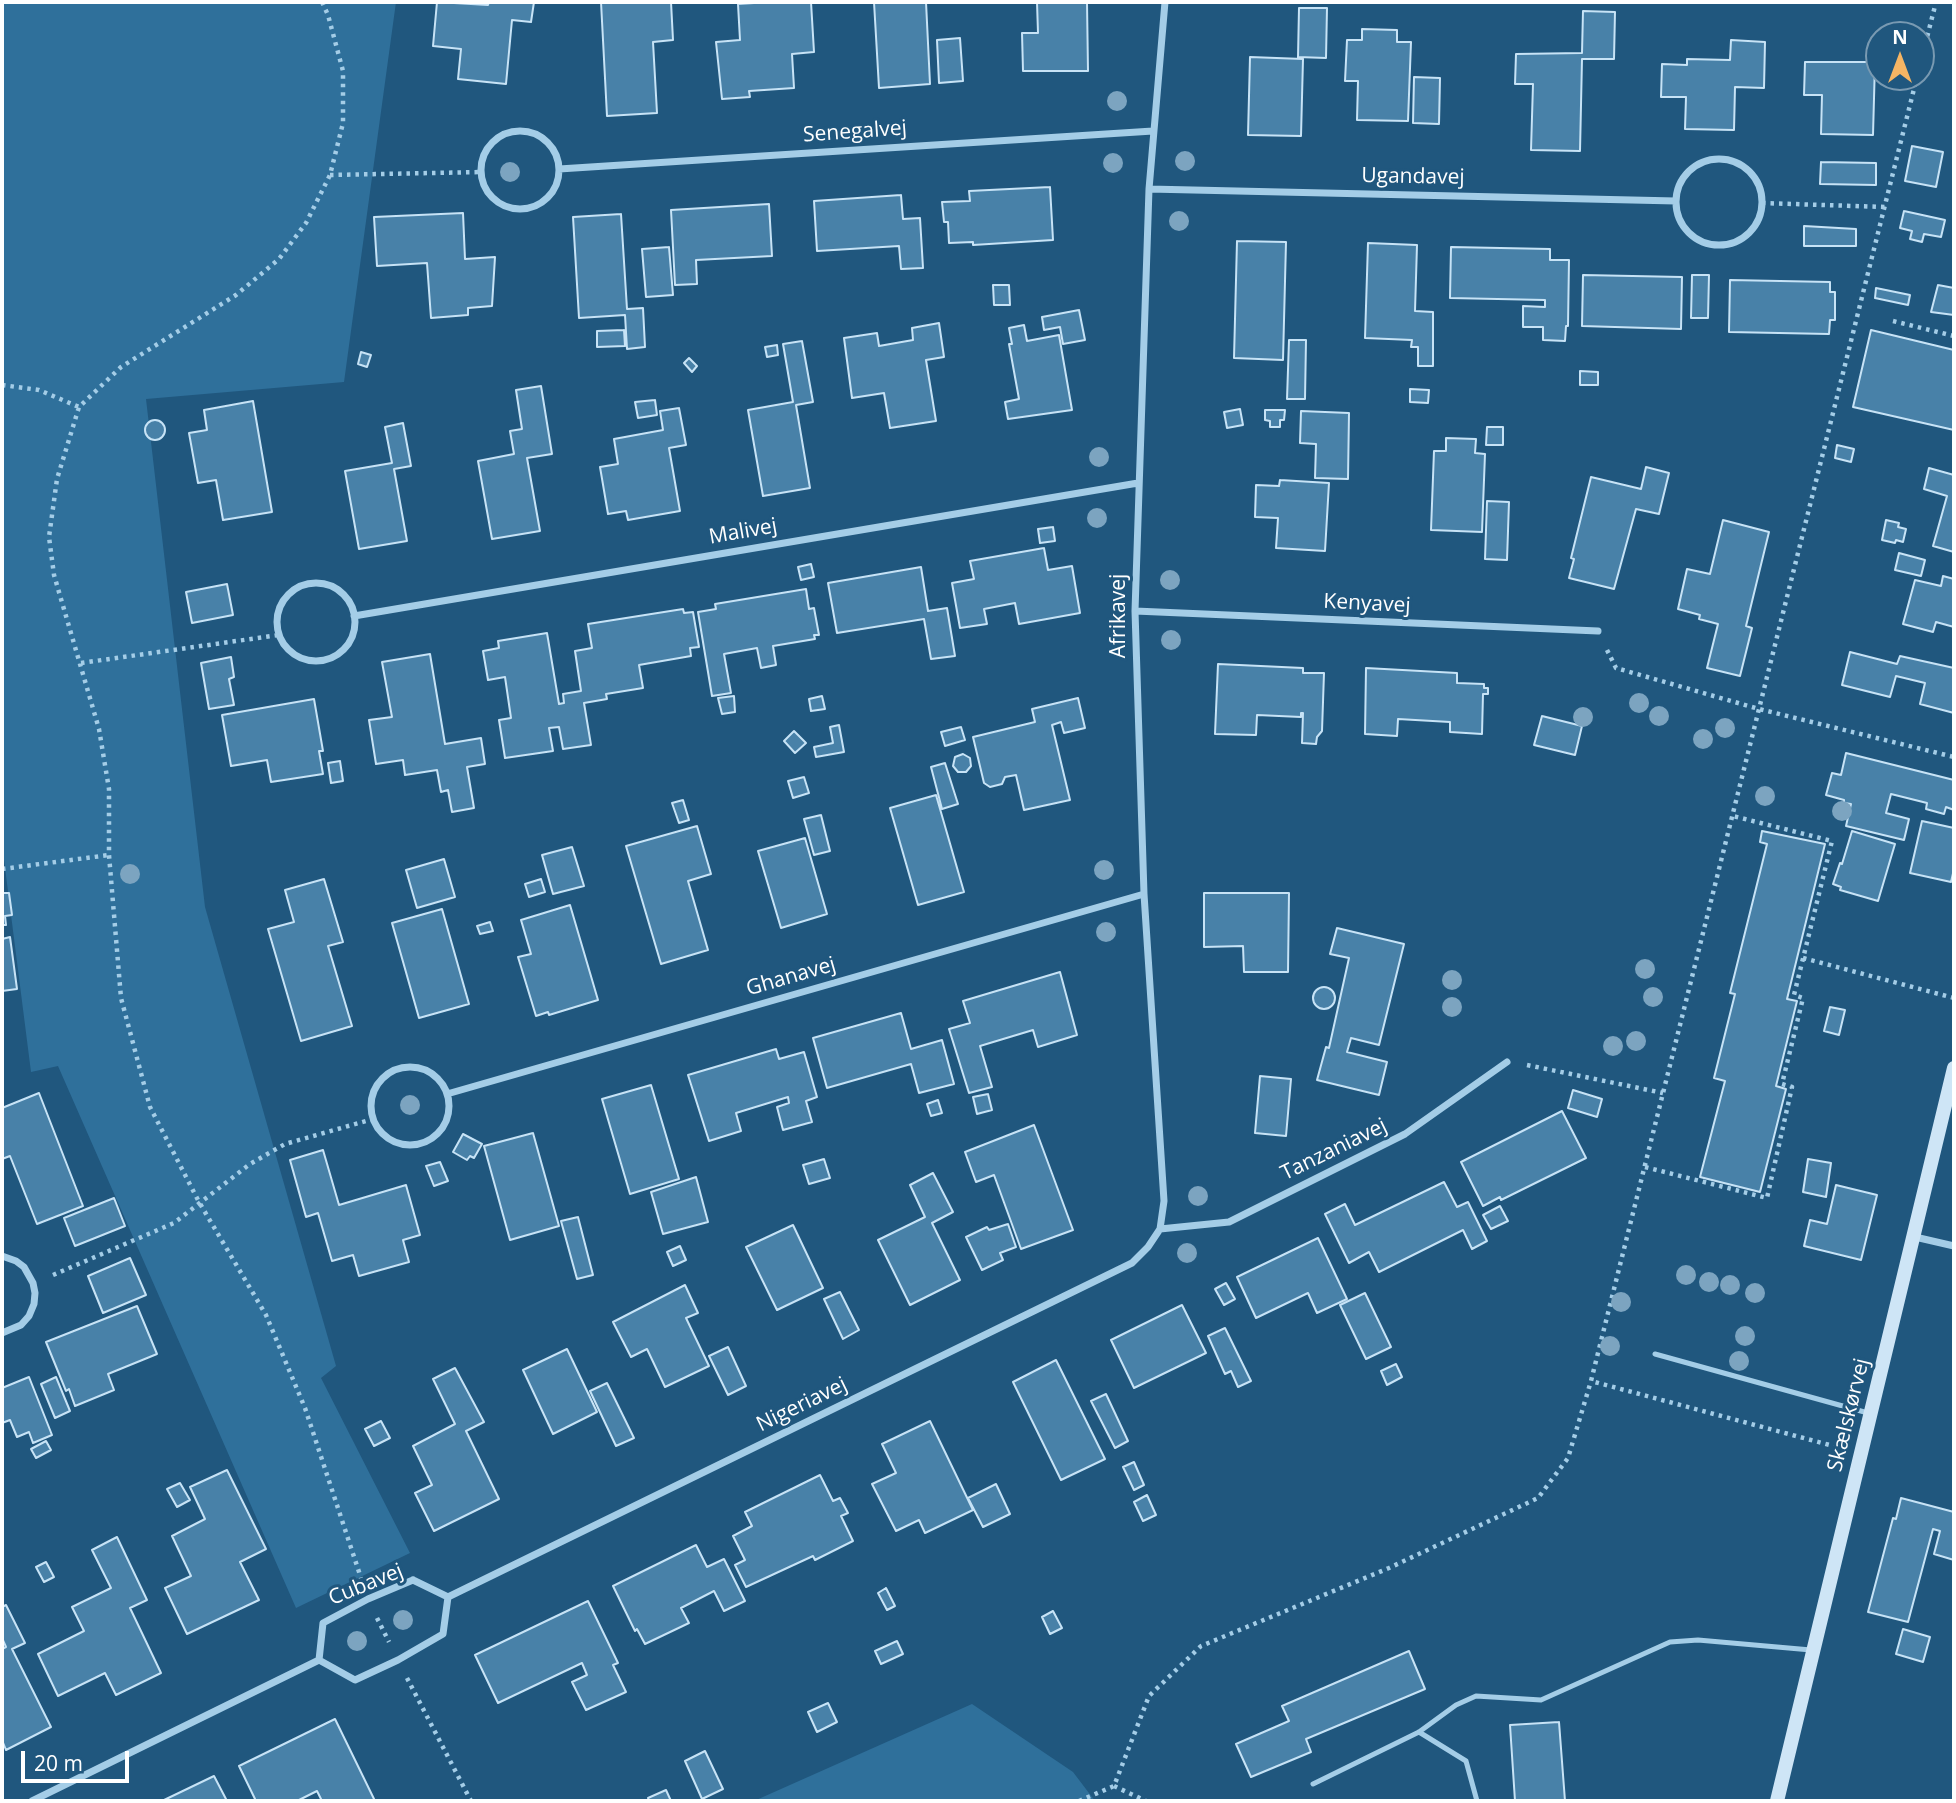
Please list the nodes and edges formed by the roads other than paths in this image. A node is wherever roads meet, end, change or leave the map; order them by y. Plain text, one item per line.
1 (1165, 2) edge
2 (1153, 131) junction
3 (559, 169) junction
4 (1149, 189) junction
5 (1676, 201) junction
6 (1138, 483) junction
7 (1135, 611) junction
8 (354, 616) junction
9 (1598, 632) road end
10 (1144, 894) junction
11 (1507, 1062) road end
12 (1954, 1068) edge
13 (447, 1094) junction
14 (1160, 1229) junction
15 (1915, 1237) junction
16 (1954, 1246) edge
17 (2, 1256) edge
18 (2, 1333) edge
19 (1655, 1354) dead end
20 (1871, 1414) junction
21 (448, 1597) junction
22 (1814, 1650) junction
23 (319, 1660) junction
24 (1419, 1731) junction
25 (1314, 1784) dead end
26 (32, 1801) edge
27 (1478, 1801) edge
28 (1777, 1801) edge

1 - 2 street, Afrikavej
2 - 3 street, Senegalvej
2 - 4 street, Afrikavej
3 - 3 street
4 - 5 street, Ugandavej
4 - 6 street, Afrikavej
5 - 5 street
6 - 7 street, Afrikavej
6 - 8 street, Malivej
7 - 9 street, Kenyavej
7 - 10 street, Afrikavej
8 - 8 street
10 - 13 street, Ghanavej
10 - 14 street, Afrikavej
11 - 14 street, Tanzaniavej
12 - 15 street, Skælskørvej
13 - 13 street
14 - 21 street, Nigeriavej
15 - 16 street
15 - 20 street, Skælskørvej
17 - 18 street
19 - 20 lane
20 - 22 street, Skælskørvej
21 - 23 street, Cubavej
21 - 23 street
22 - 24 lane
22 - 28 street, Skælskørvej
23 - 26 street
24 - 25 lane
24 - 27 lane

